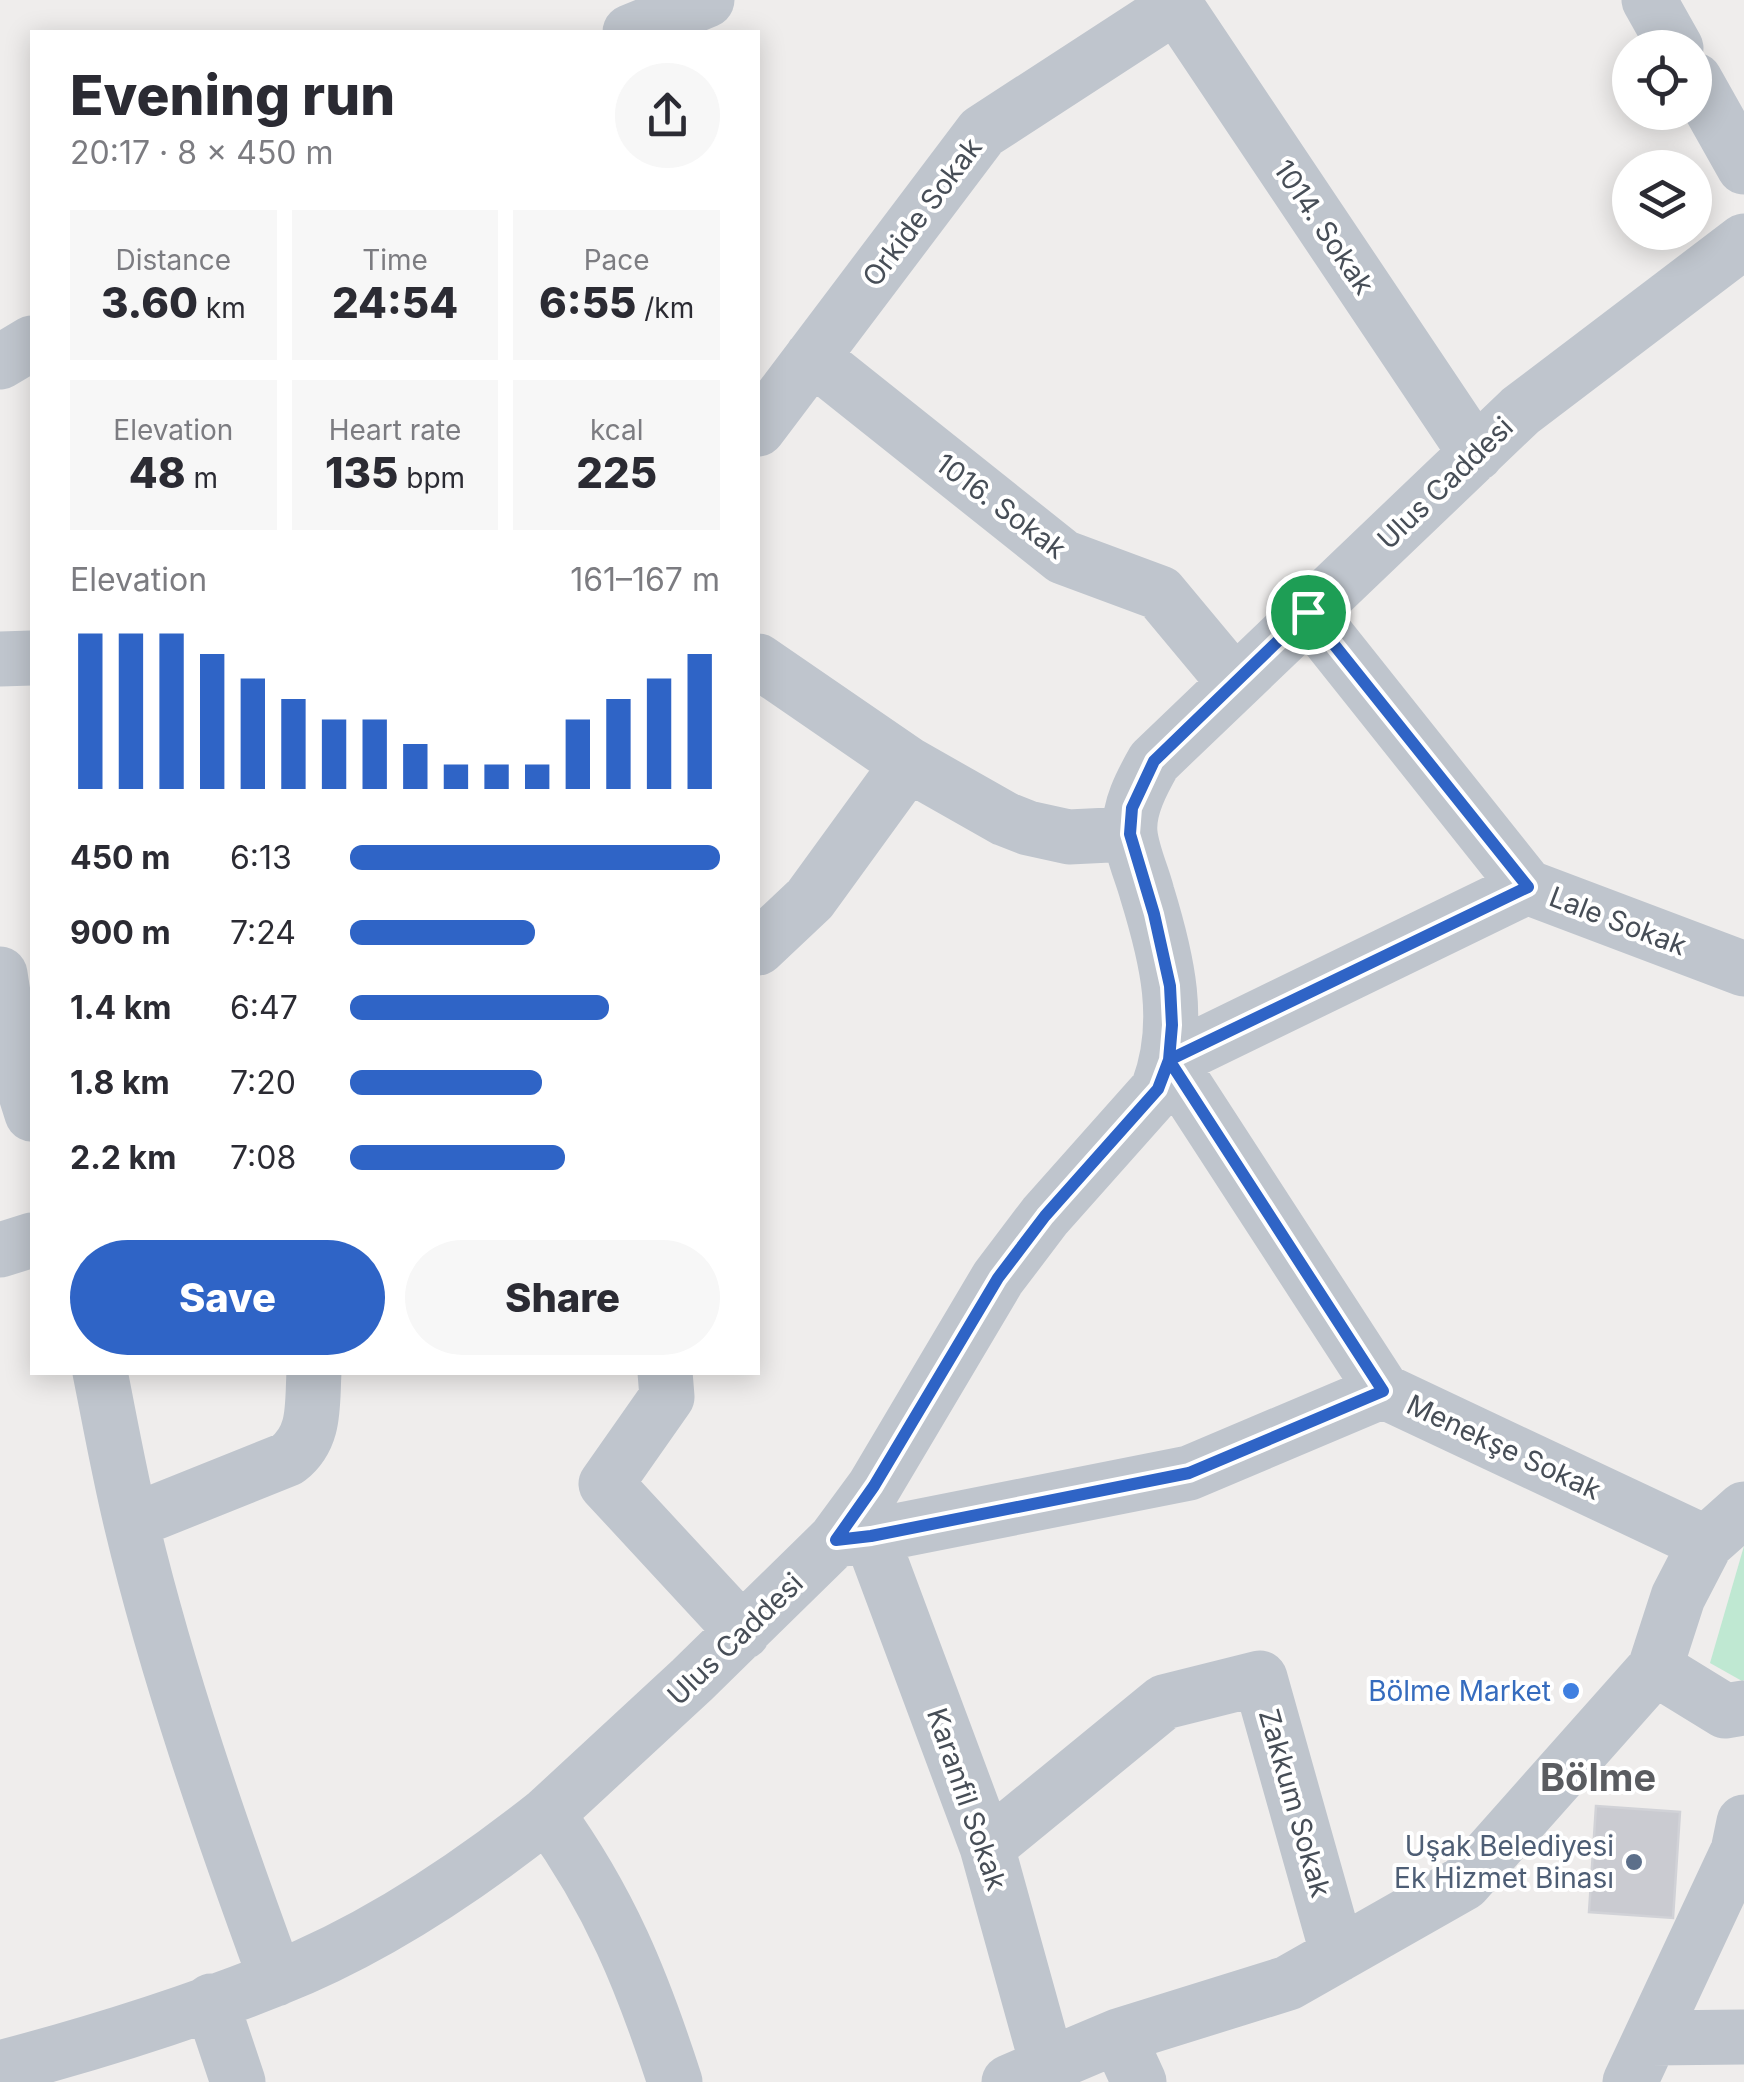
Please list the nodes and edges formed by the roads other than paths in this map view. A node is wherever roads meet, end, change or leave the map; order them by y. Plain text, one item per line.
1 (707, 0) edge
2 (1650, 0) edge
3 (1174, 3) edge
4 (635, 30) edge
5 (1666, 30) edge
6 (1712, 110) edge
7 (1744, 167) edge
8 (1744, 240) edge
9 (30, 344) edge
10 (812, 357) junction
11 (0, 362) edge
12 (760, 425) edge
13 (1476, 454) junction
14 (1308, 612) junction
15 (30, 658) edge
16 (0, 659) edge
17 (760, 662) edge
18 (1234, 682) junction
19 (908, 764) junction
20 (1130, 834) junction
21 (1528, 887) junction
22 (760, 946) edge
23 (1744, 968) edge
24 (0, 974) edge
25 (1169, 1060) junction
26 (30, 1108) edge
27 (30, 1241) edge
28 (0, 1250) edge
29 (101, 1375) edge
30 (314, 1375) edge
31 (665, 1375) edge
32 (1383, 1391) junction
33 (131, 1522) junction
34 (1725, 1526) edge
35 (853, 1538) junction
36 (743, 1632) junction
37 (1655, 1668) junction
38 (1744, 1708) edge
39 (548, 1814) junction
40 (1744, 1822) edge
41 (987, 1847) junction
42 (1338, 1955) junction
43 (276, 1979) junction
44 (211, 2001) junction
45 (1744, 2037) edge
46 (1128, 2059) edge
47 (1641, 2060) edge
48 (0, 2068) edge
49 (1028, 2075) edge
50 (238, 2082) edge
51 (675, 2082) edge

1 - 4 street
2 - 5 street
3 - 10 street, Orkide Sokak
3 - 13 street, 1014. Sokak
6 - 7 street
8 - 13 street, Ulus Caddesi
9 - 11 street
10 - 12 street, Orkide Sokak
10 - 18 street, 1016. Sokak
13 - 14 street, Ulus Caddesi
14 - 18 street, Ulus Caddesi
14 - 21 street
15 - 16 street
17 - 19 street
18 - 20 street, Ulus Caddesi
19 - 20 street
19 - 22 street
20 - 25 street, Ulus Caddesi
21 - 23 street, Lale Sokak
21 - 25 street, Lale Sokak
24 - 26 street
25 - 32 street
25 - 35 street, Ulus Caddesi
27 - 28 street
29 - 33 street
30 - 33 street
31 - 36 street
32 - 34 street, Menekşe Sokak
32 - 35 street, Menekşe Sokak
33 - 43 street
34 - 37 street
35 - 36 street, Ulus Caddesi
35 - 41 street, Karanfil Sokak
36 - 39 street, Ulus Caddesi
37 - 38 street
37 - 42 street
39 - 43 street, Ulus Caddesi
39 - 51 street
40 - 47 street
41 - 42 street, Zakkum Sokak
41 - 49 street, Karanfil Sokak
42 - 46 street
43 - 44 street, Ulus Caddesi
44 - 48 street, Ulus Caddesi
44 - 50 street
45 - 47 street
46 - 49 street

